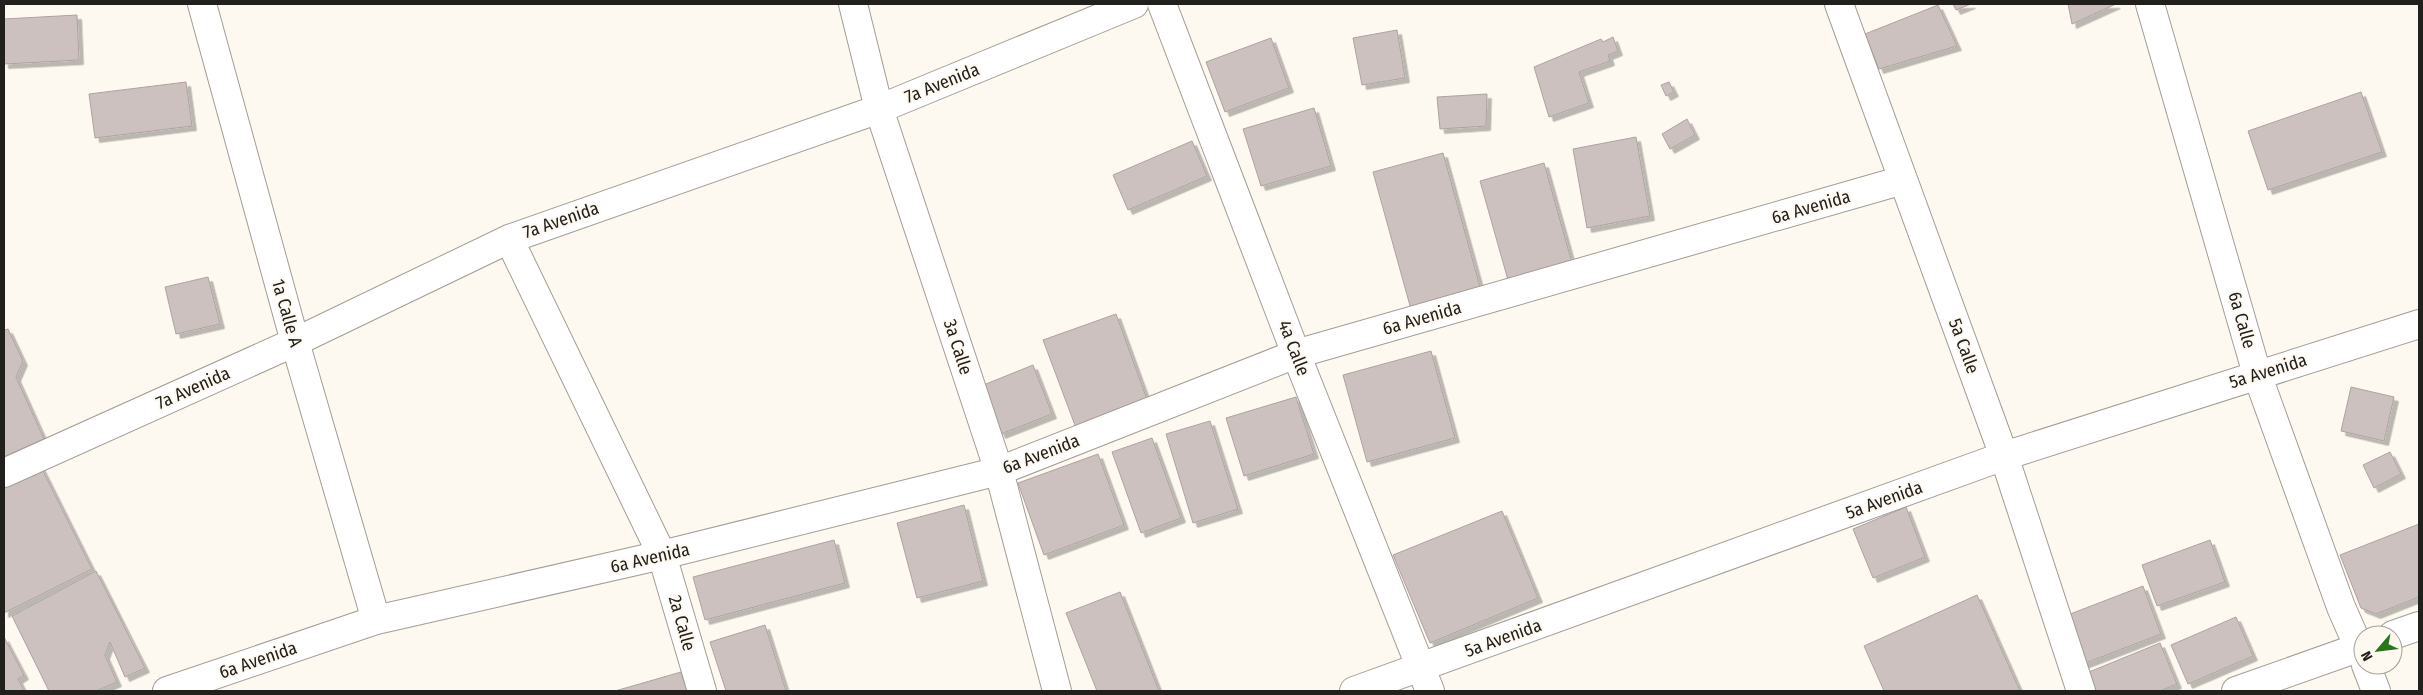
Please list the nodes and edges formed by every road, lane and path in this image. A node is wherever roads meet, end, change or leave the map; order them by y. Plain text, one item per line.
1 (202, 4) edge
2 (854, 4) edge
3 (1134, 4) edge
4 (1162, 4) edge
5 (1839, 4) edge
6 (2150, 4) edge
7 (879, 109) junction
8 (1903, 180) junction
9 (509, 239) junction
10 (2419, 324) edge
11 (295, 342) junction
12 (1296, 354) junction
13 (2257, 374) junction
14 (2004, 456) junction
15 (999, 471) junction
16 (4, 473) edge
17 (662, 555) junction
18 (376, 620) junction
19 (2419, 626) edge
20 (2353, 632) edge
21 (2403, 632) edge
22 (2353, 657) edge
23 (2370, 675) edge
24 (1426, 679) edge
25 (167, 691) edge
26 (702, 691) edge
27 (1057, 691) edge
28 (1354, 691) edge
29 (2081, 691) edge
30 (2236, 691) edge
31 (2376, 691) edge

1 - 11 street, 1a Calle A
2 - 7 street, 3a Calle
3 - 7 street, 7a Avenida
4 - 12 street, 4a Calle
5 - 8 street, 5a Calle
6 - 13 street, 6a Calle
7 - 9 street, 7a Avenida
7 - 15 street, 3a Calle
8 - 12 street, 6a Avenida
8 - 14 street, 5a Calle
9 - 11 street, 7a Avenida
9 - 17 street, 2a Calle
10 - 13 street, 5a Avenida
11 - 16 street, 7a Avenida
11 - 18 street, 1a Calle A
12 - 15 street, 6a Avenida
12 - 24 street, 4a Calle
13 - 14 street, 5a Avenida
13 - 20 street, 6a Calle
14 - 24 street, 5a Avenida
14 - 29 street, 5a Calle
15 - 17 street, 6a Avenida
15 - 27 street, 3a Calle
17 - 18 street, 6a Avenida
17 - 26 street, 2a Calle
18 - 25 street, 6a Avenida
19 - 21 street
22 - 30 street
23 - 31 street, 6a Calle
24 - 28 street, 5a Avenida

